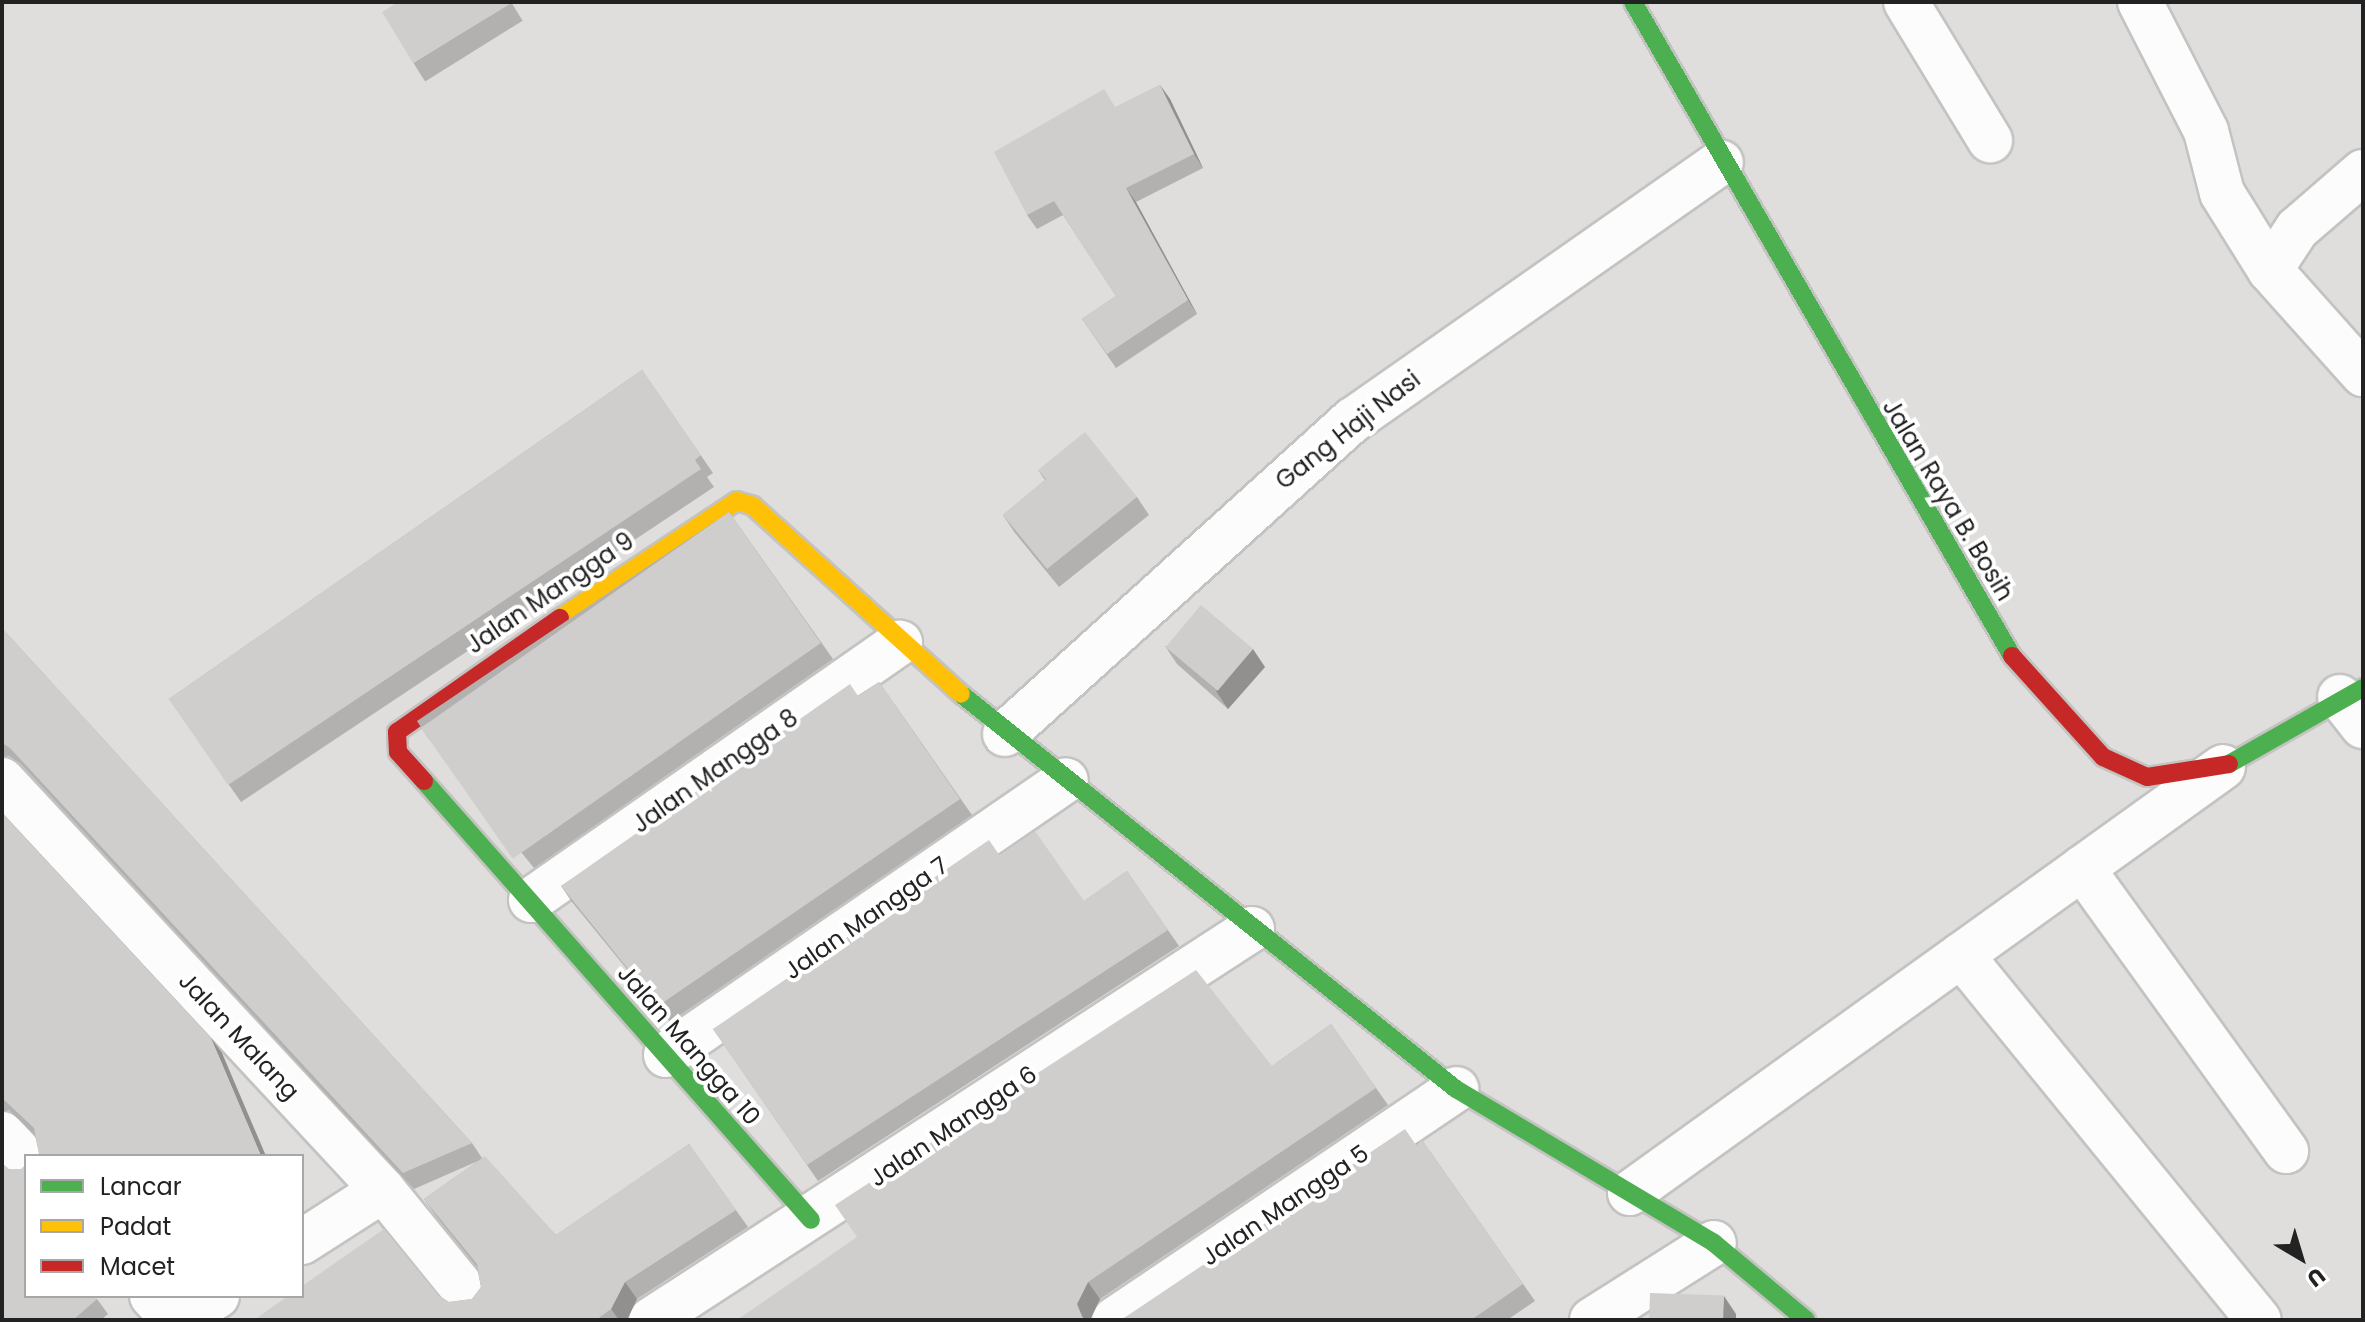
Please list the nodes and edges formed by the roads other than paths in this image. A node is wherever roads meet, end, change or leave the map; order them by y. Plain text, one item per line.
1 (1633, 2) edge
2 (1906, 2) edge
3 (2140, 2) edge
4 (1990, 140) dead end
5 (1721, 162) junction
6 (2363, 172) edge
7 (2270, 270) junction
8 (2363, 374) edge
9 (900, 643) junction
10 (2355, 703) edge
11 (1005, 734) junction
12 (2223, 767) junction
13 (2, 780) edge
14 (1066, 780) junction
15 (2082, 868) junction
16 (531, 900) junction
17 (1252, 929) junction
18 (1961, 955) junction
19 (666, 1055) junction
20 (1456, 1089) junction
21 (2, 1134) edge
22 (2286, 1151) dead end
23 (24, 1158) edge
24 (383, 1190) junction
25 (1630, 1193) junction
26 (811, 1220) junction
27 (304, 1241) edge
28 (1714, 1243) junction
29 (469, 1296) edge
30 (154, 1298) edge
31 (214, 1298) edge
32 (177, 1320) edge
33 (651, 1320) edge
34 (1114, 1320) edge
35 (1592, 1320) edge
36 (1806, 1320) edge
37 (2259, 1320) edge

1 - 5 street, Jalan Raya B. Bosih
2 - 4 street
3 - 7 street
5 - 11 street, Gang Haji Nasi
5 - 12 street, Jalan Raya B. Bosih
6 - 7 street
7 - 8 street
9 - 11 street
9 - 16 street, Jalan Mangga 8
9 - 16 street, Jalan Mangga 9
10 - 12 street, Jalan Raya B. Bosih
11 - 14 street
12 - 15 street
13 - 24 street, Jalan Malang
14 - 17 street
14 - 19 street, Jalan Mangga 7
15 - 18 street
15 - 22 street
16 - 19 street, Jalan Mangga 10
17 - 20 street
17 - 26 street, Jalan Mangga 6
18 - 25 street
18 - 37 street
19 - 26 street, Jalan Mangga 10
20 - 25 street
20 - 34 street, Jalan Mangga 5
21 - 23 street
24 - 27 street
24 - 29 street, Jalan Malang
25 - 28 street
26 - 33 street, Jalan Mangga 6
28 - 35 street
28 - 36 street
30 - 32 street
31 - 32 street

